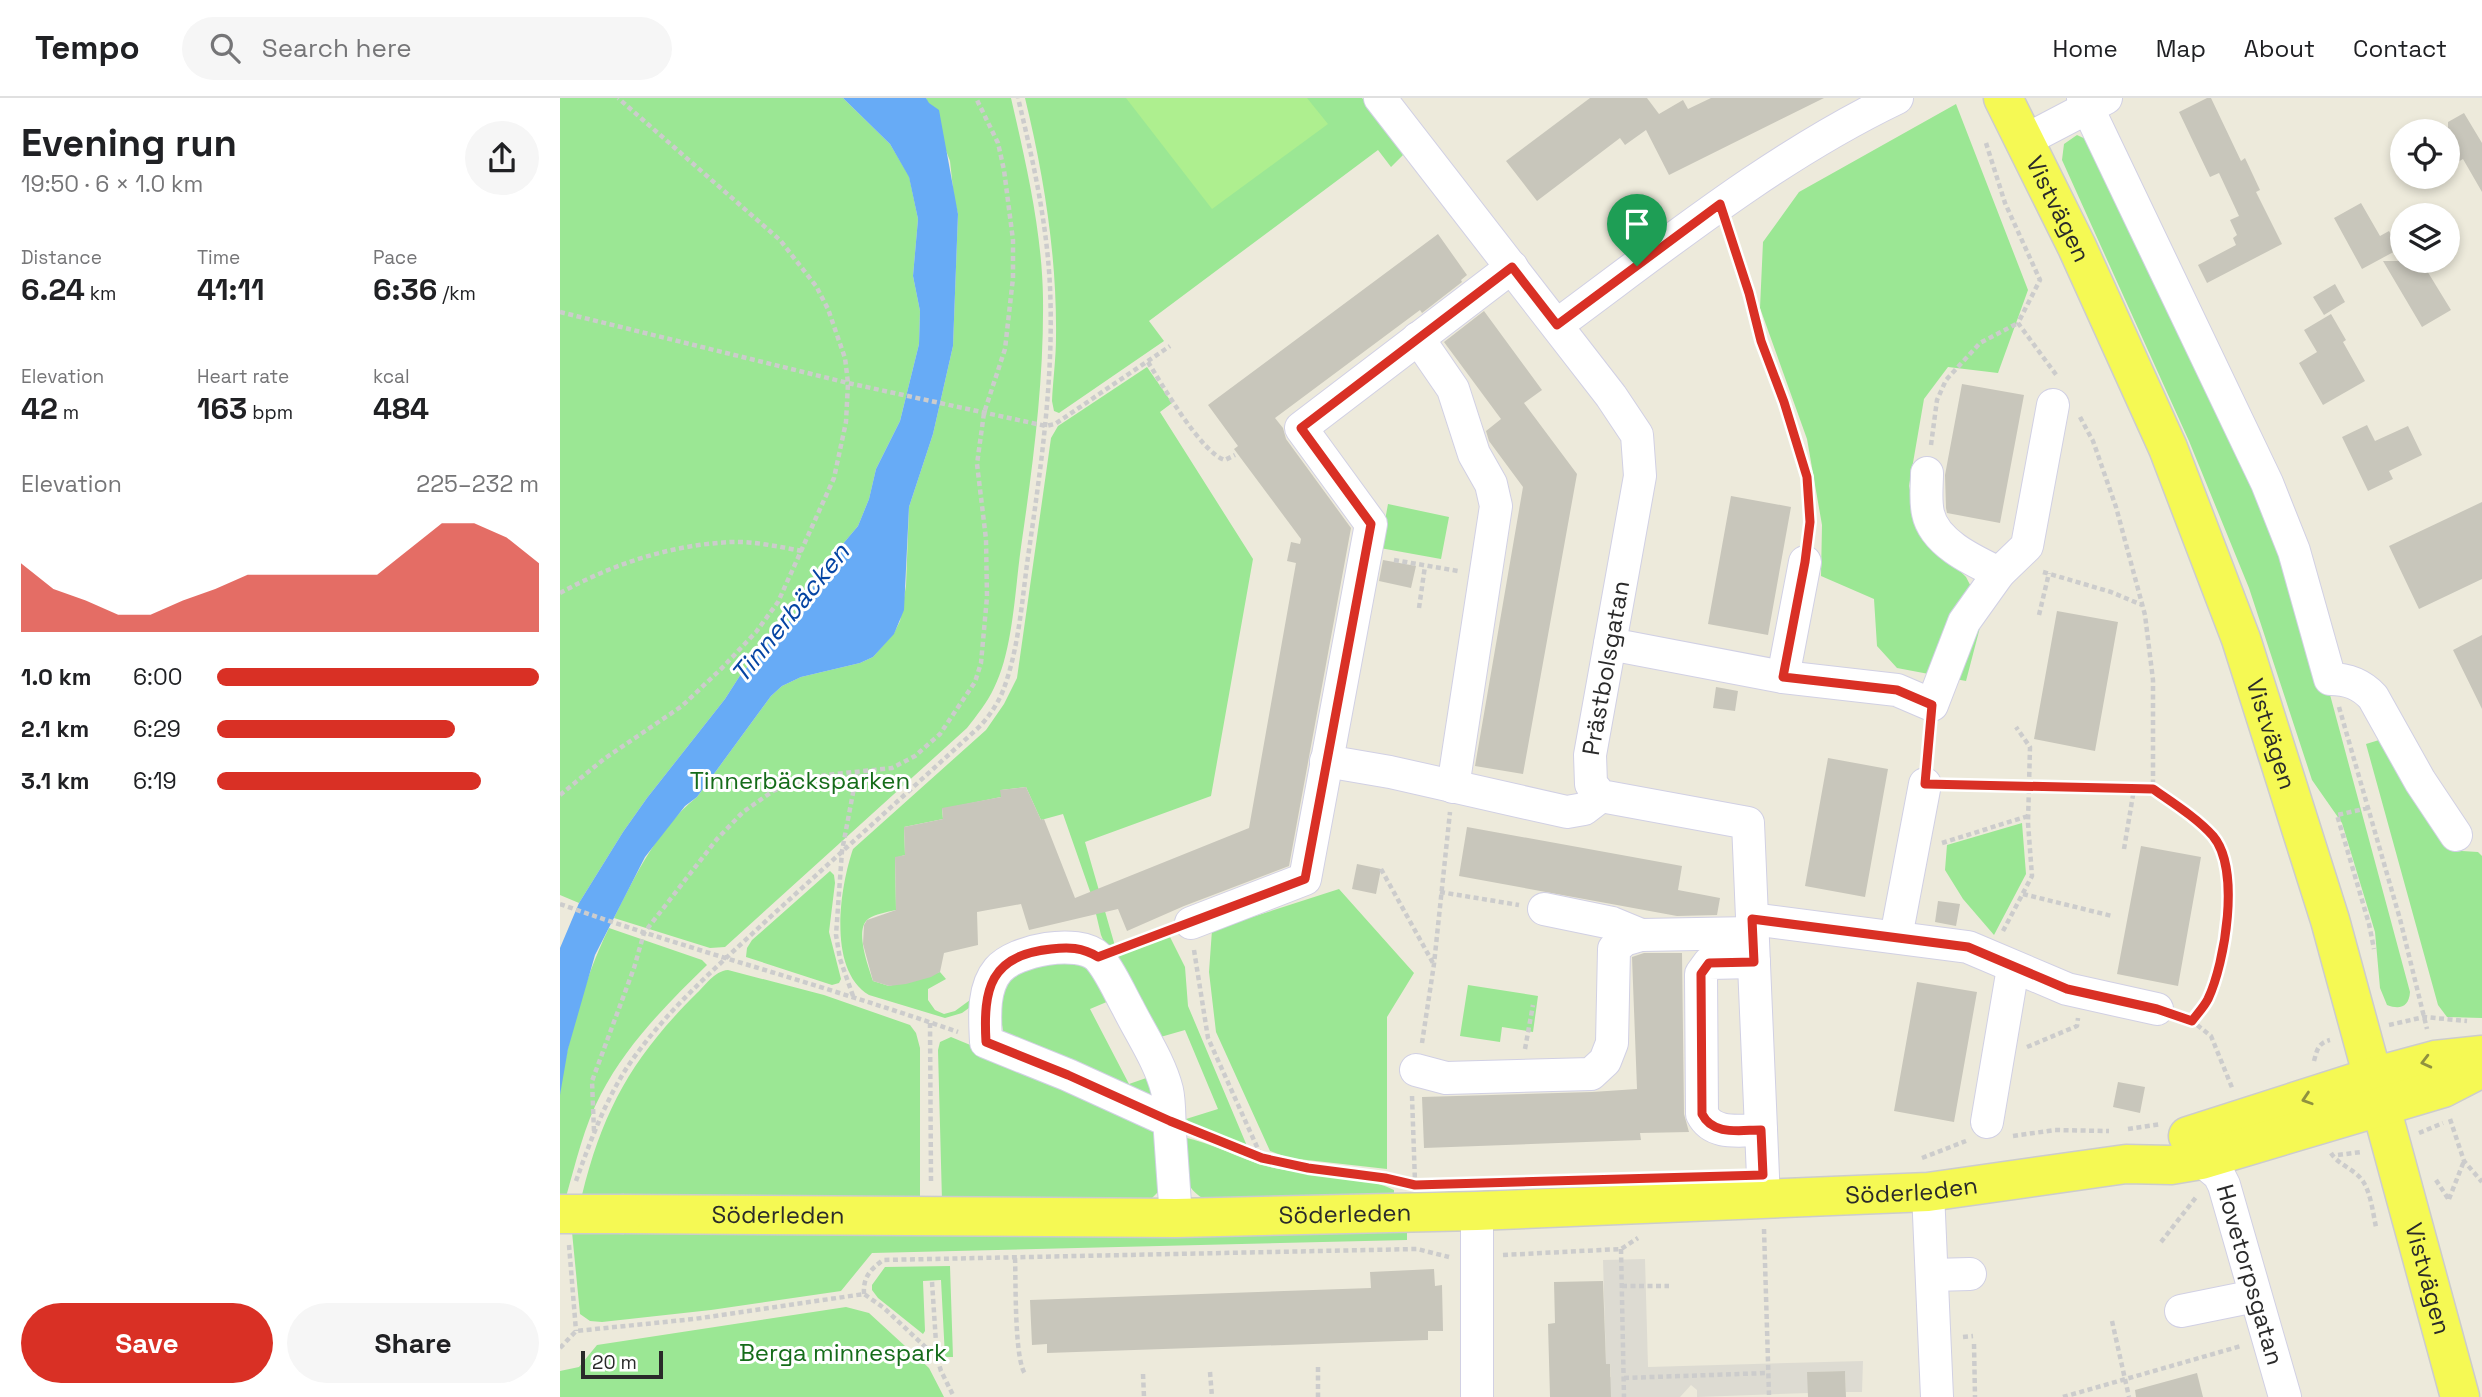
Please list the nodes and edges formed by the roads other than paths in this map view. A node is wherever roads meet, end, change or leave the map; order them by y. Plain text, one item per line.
1 (1380, 98) edge
2 (1897, 98) edge
3 (2003, 98) edge
4 (2092, 101) edge
5 (1840, 110) edge
6 (2024, 141) junction
7 (1512, 267) junction
8 (1557, 325) junction
9 (1418, 338) junction
10 (2053, 405) dead end
11 (1927, 473) road end
12 (1805, 562) road end
13 (2003, 569) junction
14 (1610, 644) junction
15 (1783, 677) junction
16 (1326, 761) junction
17 (1925, 784) road end
18 (1453, 787) junction
19 (1601, 796) junction
20 (2456, 835) dead end
21 (1545, 909) road end
22 (1191, 923) road end
23 (1641, 935) junction
24 (1896, 937) junction
25 (1753, 938) junction
26 (2003, 963) junction
27 (2157, 1009) road end
28 (2477, 1038) edge
29 (2482, 1068) edge
30 (1416, 1070) road end
31 (2376, 1092) junction
32 (1170, 1121) junction
33 (1761, 1130) junction
34 (1990, 1133) road end
35 (2120, 1141) junction
36 (2202, 1174) junction
37 (1921, 1177) junction
38 (1477, 1211) junction
39 (568, 1212) edge
40 (1764, 1214) junction
41 (1176, 1218) junction
42 (1970, 1274) dead end
43 (1932, 1275) junction
44 (2252, 1283) junction
45 (2181, 1311) dead end
46 (1936, 1360) junction
47 (1477, 1397) edge
48 (1913, 1397) edge
49 (1937, 1397) edge
50 (2285, 1397) edge
51 (2460, 1397) edge

1 - 7 street, Prästbolsgatan
2 - 5 street
3 - 6 main road, Vistvägen
4 - 6 street
4 - 20 street
5 - 8 street
6 - 31 main road, Vistvägen
7 - 8 street, Prästbolsgatan
7 - 9 street
8 - 14 street, Prästbolsgatan
9 - 16 street
9 - 18 street
10 - 13 street
11 - 13 street
12 - 15 street
13 - 15 street
14 - 15 street
14 - 19 street, Prästbolsgatan
16 - 18 street
16 - 22 street
17 - 24 street
18 - 19 street
19 - 25 street
21 - 23 street
23 - 25 street
23 - 30 street
24 - 25 street
24 - 26 street
25 - 33 street
25 - 33 street
26 - 27 street
26 - 34 street
28 -> 31 main road, Söderleden
29 - 31 main road, Söderleden
31 -> 35 main road, Söderleden
31 - 36 main road, Söderleden
31 - 51 main road, Vistvägen
32 - 32 street
32 - 41 street
33 - 40 street
35 - 36 main road, Söderleden
35 - 37 main road, Söderleden
36 - 44 street, Hovetorpsgatan
37 - 40 main road, Söderleden
37 - 43 street
38 - 40 main road, Söderleden
38 - 41 main road, Söderleden
38 - 47 street
39 - 41 main road, Söderleden, bridge
42 - 43 street
43 - 46 street
44 - 45 street
44 - 50 street, Hovetorpsgatan
46 - 48 street
46 - 49 street

